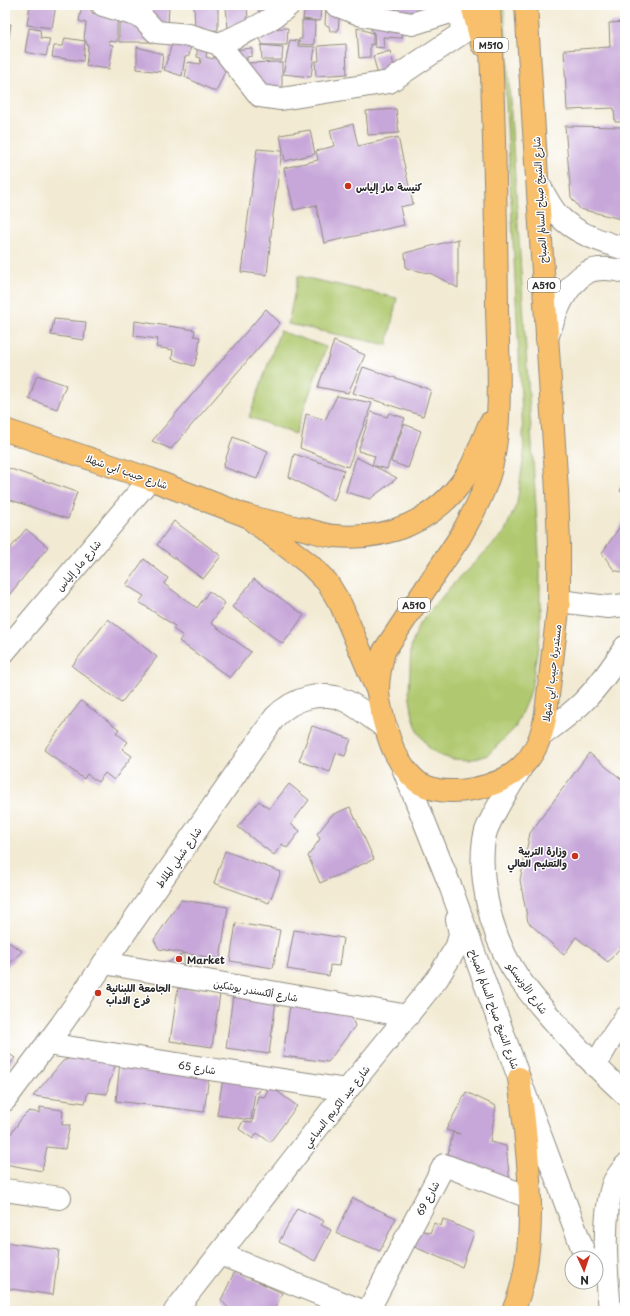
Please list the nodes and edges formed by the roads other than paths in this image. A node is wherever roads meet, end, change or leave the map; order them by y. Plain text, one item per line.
1 (103, 5) edge
2 (289, 5) edge
3 (336, 5) edge
4 (489, 5) edge
5 (526, 5) edge
6 (539, 5) edge
7 (464, 6) edge
8 (219, 44) junction
9 (532, 79) junction
10 (493, 85) junction
11 (538, 183) junction
12 (625, 249) edge
13 (625, 272) edge
14 (546, 338) junction
15 (498, 404) junction
16 (5, 430) edge
17 (150, 479) junction
18 (557, 491) joint
19 (247, 516) junction
20 (559, 601) junction
21 (625, 605) edge
22 (625, 647) edge
23 (5, 651) edge
24 (378, 692) junction
25 (387, 729) junction
26 (541, 736) junction
27 (397, 756) junction
28 (521, 768) junction
29 (451, 888) junction
30 (104, 963) junction
31 (408, 1016) junction
32 (625, 1018) edge
33 (47, 1044) junction
34 (595, 1066) junction
35 (519, 1078) junction
36 (347, 1090) junction
37 (625, 1094) edge
38 (5, 1100) edge
39 (625, 1166) edge
40 (5, 1190) edge
41 (529, 1197) junction
42 (60, 1198) dead end
43 (583, 1250) edge
44 (220, 1254) junction
45 (598, 1290) edge
46 (175, 1311) edge
47 (362, 1311) edge
48 (368, 1311) edge
49 (513, 1311) edge
50 (606, 1311) edge
51 (610, 1311) edge

1 - 8 street
2 - 8 street
3 - 7 street
4 - 10 main road, M510
5 - 9 main road, شارع الشيخ صباح السالم الصباح
6 - 9 main road
7 - 8 street
7 - 10 main road
9 - 11 main road, شارع الشيخ صباح السالم الصباح / A510
10 - 15 main road, A510
11 - 12 street
11 - 14 main road, شارع الشيخ صباح السالم الصباح / A510
13 - 14 street
14 - 18 main road, شارع الشيخ صباح السالم الصباح / A510
15 - 19 main road
15 - 24 main road, مستديرة حبيب ابي شهلا / A510
16 - 17 main road, شارع حبيب أبي شهلا
17 - 19 main road, شارع حبيب أبي شهلا
17 - 23 street, شارع مار إلياس
18 - 20 main road, مستديرة حبيب ابي شهلا / A510
19 - 24 main road
20 - 21 street
20 - 26 main road, مستديرة حبيب ابي شهلا / A510
22 - 26 street
24 - 25 main road, مستديرة حبيب ابي شهلا / A510
25 - 27 main road, مستديرة حبيب ابي شهلا / A510
25 - 30 street, شارع شبلي الملاط
26 - 28 main road, مستديرة حبيب ابي شهلا / A510
27 - 28 main road, مستديرة حبيب ابي شهلا / A510
27 - 29 street, شارع الشيخ صباح السالم الصباح
28 - 34 street, شارع الأونيسكو
29 - 31 street, شارع عبد الكريم السباعي
29 - 35 street, شارع الشيخ صباح السالم الصباح
30 - 31 street, شارع ألكسندر بوشكين
30 - 33 street, شارع شبلي الملاط
31 - 36 street, شارع عبد الكريم السباعي
32 - 34 street
33 - 36 street, شارع 65
33 - 38 street, شارع شبلي الملاط
34 - 37 street, شارع الأونيسكو
35 - 41 main road
35 - 43 street, شارع الشيخ صباح السالم الصباح
36 - 44 street, شارع عبد الكريم السباعي
39 - 51 street
40 - 42 street
41 - 48 street, شارع 69
41 - 49 main road
44 - 46 street, شارع عبد الكريم السباعي
44 - 47 street
45 - 50 street

